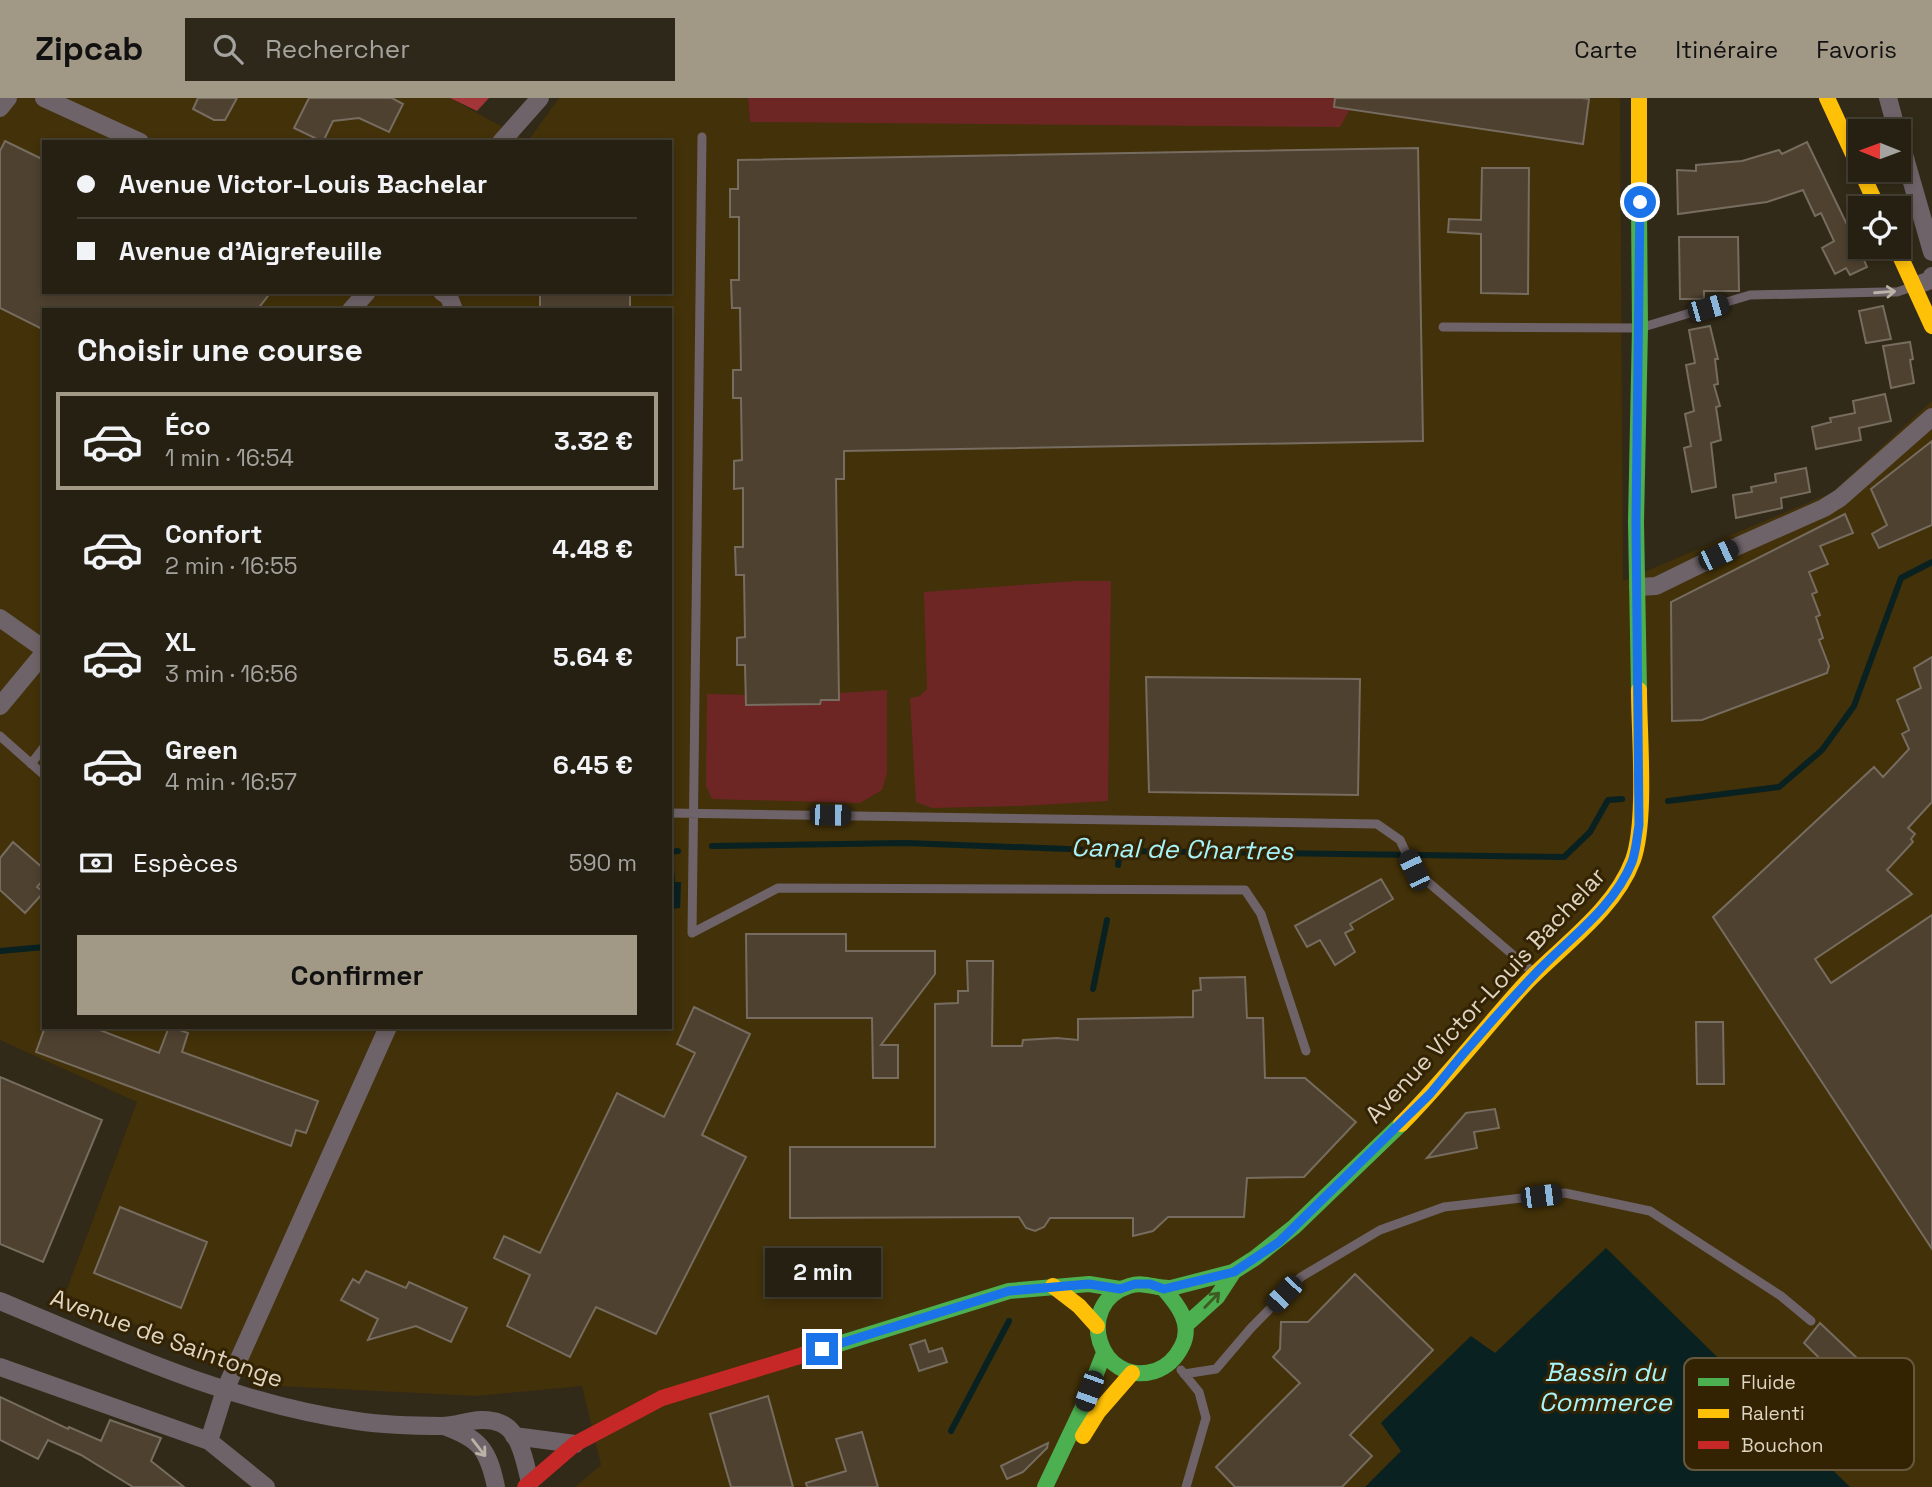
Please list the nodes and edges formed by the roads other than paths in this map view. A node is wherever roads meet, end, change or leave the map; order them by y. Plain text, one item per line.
1 (8, 98) edge
2 (44, 98) edge
3 (540, 98) edge
4 (1639, 98) edge
5 (1826, 98) edge
6 (1888, 98) edge
7 (0, 108) edge
8 (1894, 119) edge
9 (702, 137) dead end
10 (136, 140) edge
11 (503, 140) edge
12 (1911, 178) edge
13 (1872, 196) edge
14 (1932, 252) edge
15 (1901, 259) edge
16 (1932, 276) edge
17 (1914, 286) junction
18 (365, 294) edge
19 (353, 308) edge
20 (1932, 326) edge
21 (1443, 327) dead end
22 (1640, 328) junction
23 (1932, 416) edge
24 (1638, 587) junction
25 (0, 618) edge
26 (42, 650) edge
27 (42, 654) edge
28 (0, 706) edge
29 (0, 736) edge
30 (42, 750) edge
31 (31, 764) junction
32 (42, 773) edge
33 (672, 813) edge
34 (693, 813) junction
35 (1535, 974) junction
36 (387, 1029) edge
37 (1306, 1051) dead end
38 (1234, 1272) junction
39 (1046, 1287) junction
40 (1120, 1289) junction
41 (1164, 1289) junction
42 (0, 1301) edge
43 (1811, 1321) dead end
44 (1187, 1324) junction
45 (1097, 1326) junction
46 (1104, 1353) junction
47 (1173, 1360) junction
48 (0, 1367) edge
49 (1132, 1373) junction
50 (1184, 1374) junction
51 (225, 1390) junction
52 (444, 1426) junction
53 (514, 1436) junction
54 (209, 1441) junction
55 (575, 1444) junction
56 (528, 1485) edge
57 (266, 1487) edge
58 (496, 1487) edge
59 (1045, 1487) edge
60 (1051, 1487) edge
61 (1186, 1487) edge

1 - 7 street
2 - 10 street
3 - 11 street
4 - 22 main road, Avenue Victor-Louis Bachelar
5 - 13 main road
6 - 8 street
9 - 34 lane
12 - 14 street
15 - 17 main road
16 - 17 street
17 - 20 main road
22 -> 17 lane
18 - 19 street
21 - 22 lane
22 - 24 main road, Avenue Victor-Louis Bachelar
23 - 24 street
24 - 35 main road, Avenue Victor-Louis Bachelar
25 - 26 street
27 - 28 street
29 - 31 lane
30 - 31 lane
31 - 32 lane
33 - 34 lane
34 - 35 lane
34 - 37 lane
35 - 38 main road, Avenue Victor-Louis Bachelar
36 - 51 street
38 - 41 main road, Avenue Victor-Louis Bachelar
44 -> 38 main road, Avenue Victor-Louis Bachelar
39 - 40 main road
39 - 45 main road
39 - 55 main road
40 - 41 main road
40 - 45 main road
41 - 44 main road
42 - 51 street, Avenue de Saintonge
43 - 50 lane
44 - 47 main road
45 - 46 main road
46 - 49 main road
46 - 59 main road
47 - 49 main road
47 - 50 lane
48 - 54 street
49 - 60 main road
50 - 61 lane
51 - 52 street, Avenue de Saintonge
51 - 54 street
52 - 53 street, Avenue de Saintonge
52 -> 58 street, Avenue de Saintonge
53 - 55 street, Avenue de Saintonge
53 - 56 street
54 - 57 street
55 - 56 main road

